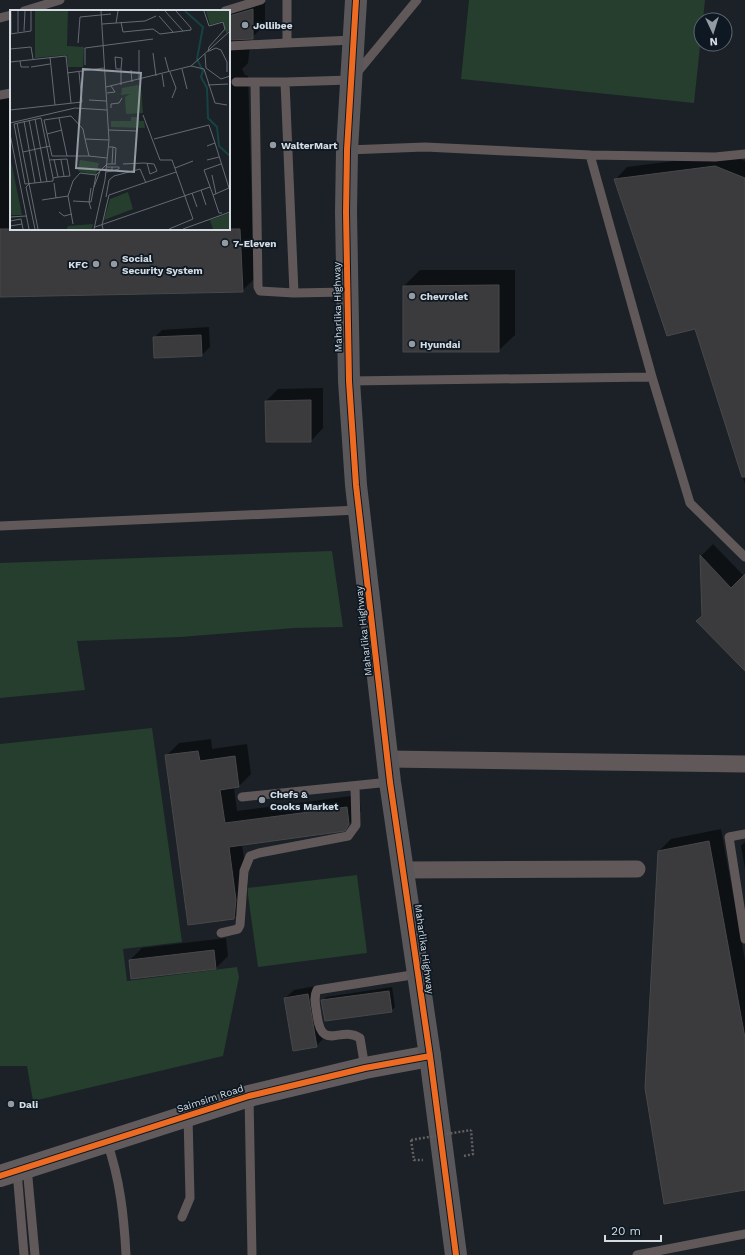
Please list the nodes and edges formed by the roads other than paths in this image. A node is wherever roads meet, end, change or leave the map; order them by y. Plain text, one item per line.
1 (60, 0) edge
2 (261, 0) edge
3 (287, 0) edge
4 (356, 0) edge
5 (417, 0) edge
6 (27, 10) edge
7 (228, 10) edge
8 (10, 15) edge
9 (0, 18) edge
10 (353, 40) junction
11 (287, 43) junction
12 (230, 46) edge
13 (351, 80) junction
14 (236, 82) dead end
15 (255, 82) junction
16 (285, 82) junction
17 (10, 93) edge
18 (0, 95) edge
19 (346, 150) junction
20 (745, 154) edge
21 (590, 155) junction
22 (347, 292) junction
23 (294, 293) junction
24 (652, 376) junction
25 (349, 381) junction
26 (359, 510) junction
27 (0, 526) edge
28 (745, 557) edge
29 (388, 759) junction
30 (745, 764) edge
31 (390, 782) junction
32 (355, 786) junction
33 (242, 797) dead end
34 (745, 834) edge
35 (637, 869) dead end
36 (404, 870) junction
37 (221, 933) dead end
38 (745, 939) edge
39 (418, 974) junction
40 (430, 1056) junction
41 (365, 1068) junction
42 (249, 1096) junction
43 (188, 1116) junction
44 (107, 1142) junction
45 (15, 1171) edge
46 (182, 1217) dead end
47 (745, 1234) edge
48 (24, 1255) edge
49 (35, 1255) edge
50 (126, 1255) edge
51 (252, 1255) edge
52 (456, 1255) edge
53 (637, 1255) edge

1 - 6 lane
2 - 7 lane
3 - 11 lane
4 - 10 highway, Maharlika Highway
5 - 13 lane
8 - 9 lane
10 - 11 lane
10 - 13 highway, Maharlika Highway
11 - 12 lane
13 - 16 lane
13 - 19 highway, Maharlika Highway
14 - 15 lane
15 - 16 lane
15 - 23 lane
16 - 23 lane
17 - 18 lane
19 - 21 lane
19 - 22 highway, Maharlika Highway
20 - 21 lane
21 - 24 lane
22 - 23 lane
22 - 25 highway, Maharlika Highway
24 - 25 lane
24 - 28 lane
25 - 26 highway, Maharlika Highway
26 - 27 lane
26 - 29 highway, Maharlika Highway
29 - 30 street
29 - 31 highway, Maharlika Highway
31 - 32 lane
31 - 36 highway, Maharlika Highway
32 - 33 lane
32 - 37 lane
34 - 38 lane
35 - 36 street
36 - 39 highway, Maharlika Highway
39 - 40 highway, Maharlika Highway
39 - 41 lane
40 - 41 street, Saimsim Road
40 - 52 highway, Maharlika Highway
41 - 42 street, Saimsim Road
42 - 43 street, Saimsim Road
42 - 51 lane
43 - 44 street, Saimsim Road
43 - 46 lane
44 - 45 street, Saimsim Road
44 - 50 lane
45 - 48 lane
45 - 49 lane
47 - 53 lane

